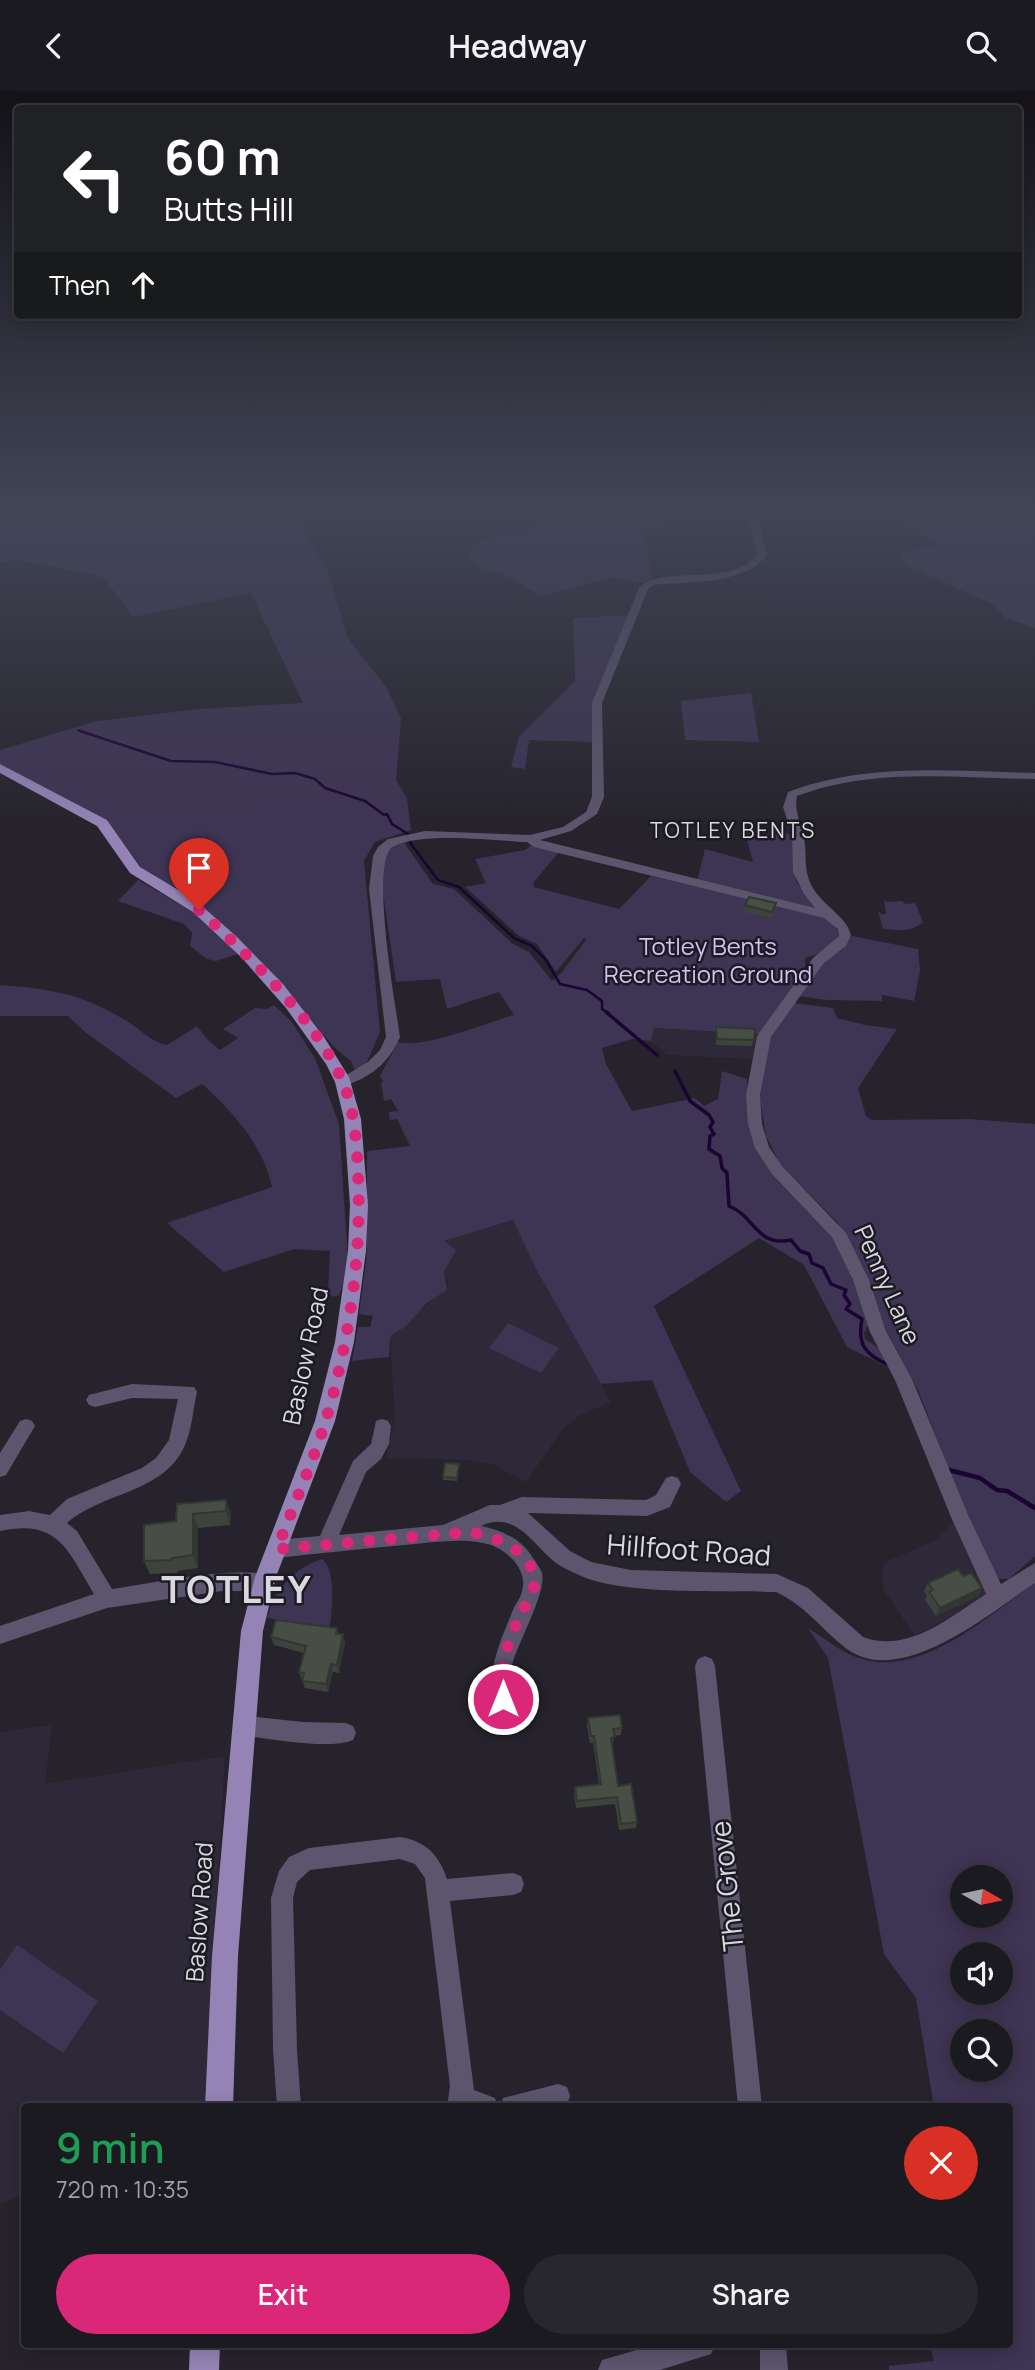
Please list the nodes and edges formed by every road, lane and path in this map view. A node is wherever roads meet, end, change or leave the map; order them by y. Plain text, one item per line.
1 (633, 614) edge
2 (0, 768) edge
3 (1035, 776) edge
4 (530, 839) junction
5 (828, 915) junction
6 (343, 1081) junction
7 (95, 1400) dead end
8 (26, 1426) dead end
9 (382, 1426) dead end
10 (0, 1469) edge
11 (672, 1484) dead end
12 (502, 1513) junction
13 (0, 1523) edge
14 (53, 1524) junction
15 (444, 1534) junction
16 (326, 1544) junction
17 (277, 1549) junction
18 (1035, 1571) edge
19 (264, 1582) junction
20 (997, 1597) junction
21 (107, 1599) junction
22 (0, 1635) edge
23 (705, 1666) dead end
24 (505, 1714) dead end
25 (246, 1726) junction
26 (346, 1733) dead end
27 (513, 1884) dead end
28 (437, 1891) junction
29 (558, 2096) dead end
30 (460, 2102) edge
31 (219, 2103) edge
32 (289, 2103) edge
33 (529, 2103) edge
34 (750, 2103) edge
35 (205, 2348) edge
36 (691, 2348) edge
37 (774, 2348) edge
38 (204, 2370) edge
39 (612, 2370) edge
40 (774, 2370) edge

1 - 4 street
2 - 6 main road, Baslow Road
3 - 5 street
4 - 5 street
4 - 6 street
5 - 20 street, Penny Lane
6 - 17 main road, Baslow Road
7 - 14 street
8 - 10 street
9 - 16 street
11 - 12 street
12 - 15 street
12 - 20 street, Hillfoot Road
13 - 14 street
14 - 21 street
15 - 16 street
15 - 24 street
16 - 17 street
17 - 19 main road, Baslow Road
18 - 20 street, Hillfoot Road
19 - 21 street
19 - 25 main road, Baslow Road
21 - 22 street
23 - 34 street, The Grove
25 - 26 street
25 - 31 main road, Baslow Road
27 - 28 street
28 - 30 street
28 - 32 street
29 - 33 street
35 - 38 main road
36 - 39 street
37 - 40 street

